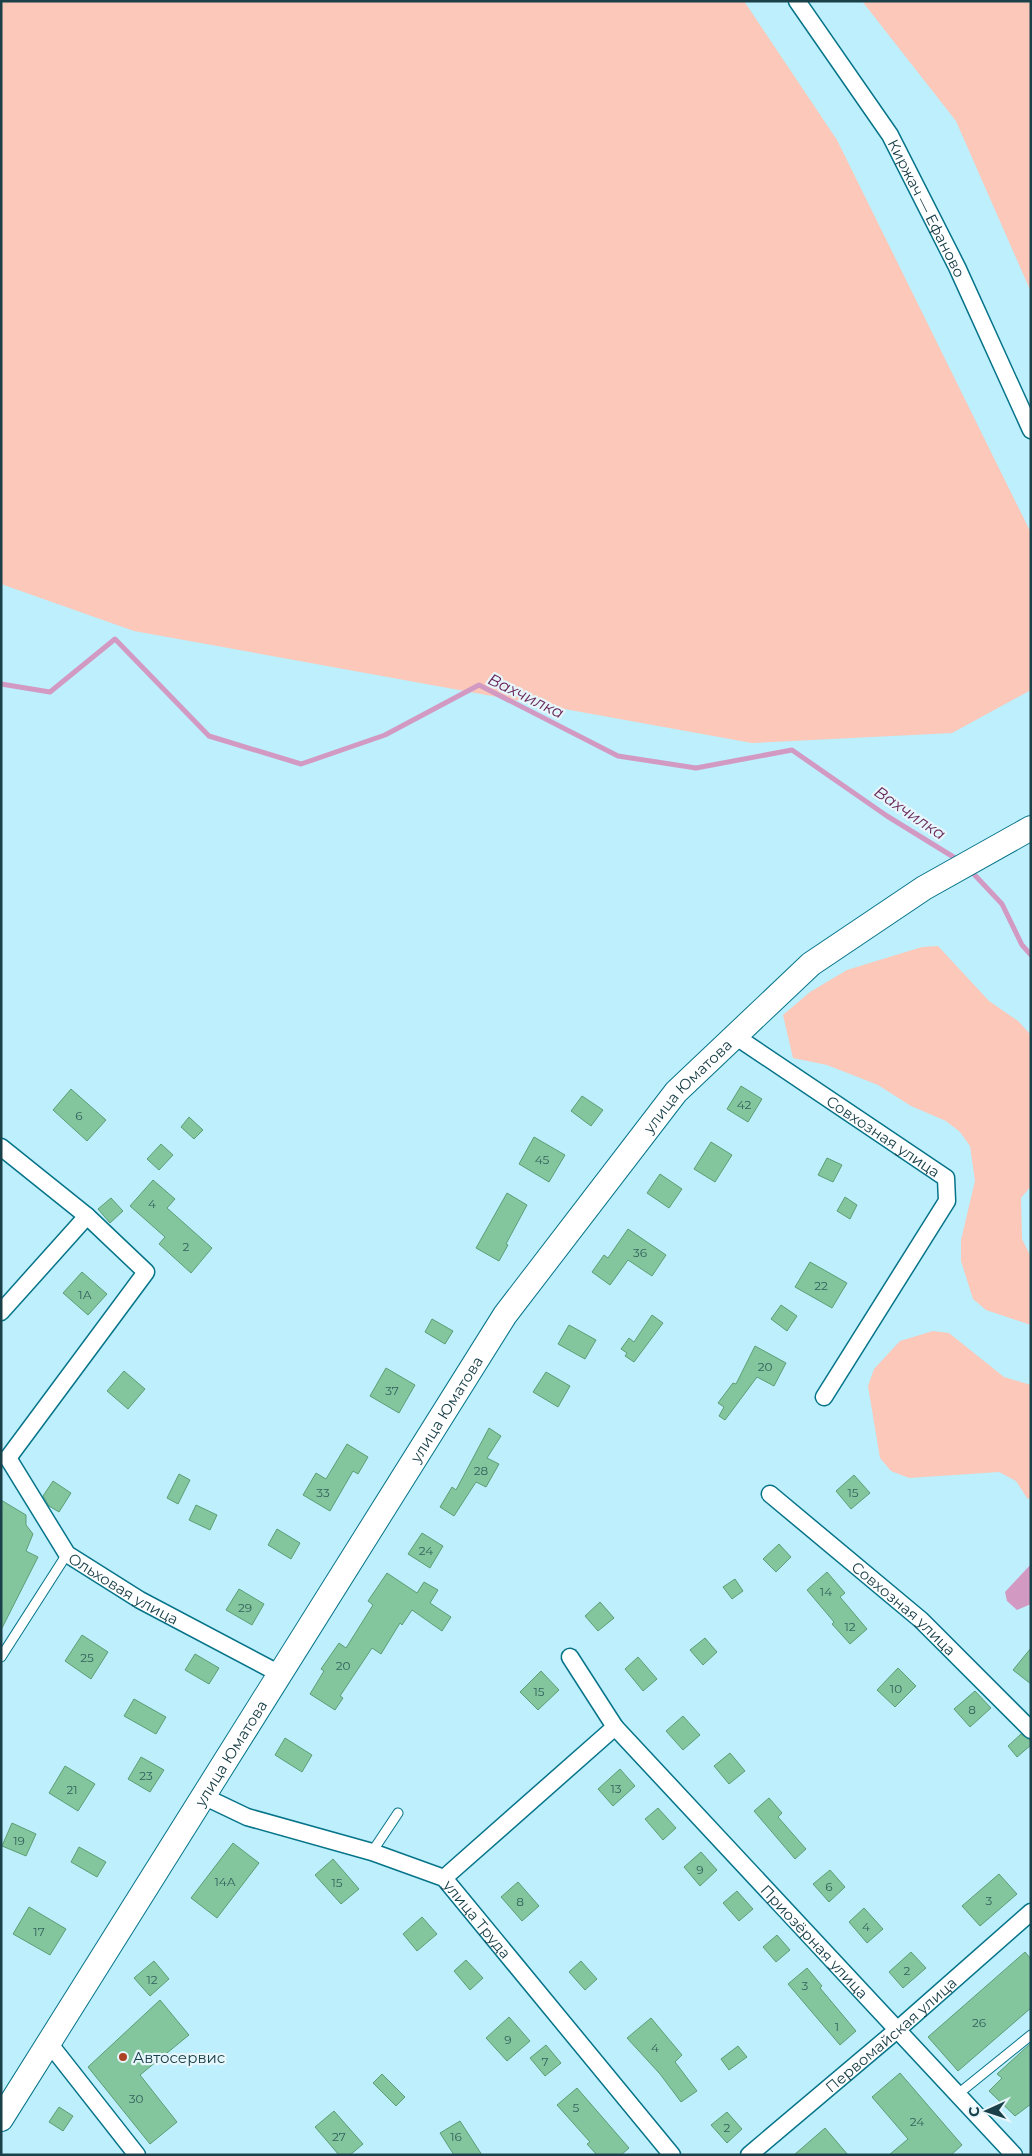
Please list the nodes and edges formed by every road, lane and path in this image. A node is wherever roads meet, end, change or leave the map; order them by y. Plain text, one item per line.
1 (797, 1) edge
2 (1031, 430) edge
3 (1031, 828) edge
4 (735, 1036) junction
5 (1, 1147) edge
6 (87, 1216) junction
7 (1, 1312) edge
8 (824, 1397) dead end
9 (5, 1456) edge
10 (770, 1494) dead end
11 (67, 1554) junction
12 (1, 1657) edge
13 (570, 1657) dead end
14 (280, 1674) junction
15 (615, 1727) junction
16 (1031, 1730) edge
17 (203, 1796) junction
18 (398, 1813) dead end
19 (372, 1852) junction
20 (444, 1878) junction
21 (1031, 1912) edge
22 (897, 2030) junction
23 (1031, 2035) edge
24 (48, 2042) junction
25 (958, 2094) junction
26 (1, 2119) edge
27 (137, 2155) edge
28 (672, 2155) edge
29 (749, 2155) edge
30 (1014, 2155) edge

1 - 2 street, Киржач — Ефаново
3 - 4 main road, улица Юматова
4 - 8 street, Совхозная улица
4 - 14 main road, улица Юматова
5 - 6 street
6 - 7 street
6 - 9 street
9 - 11 street, Ольховая улица
10 - 16 street, Совхозная улица
11 - 12 lane
11 - 14 street, Ольховая улица
13 - 15 street, Приозёрная улица
14 - 17 main road, улица Юматова
15 - 20 street
15 - 22 street, Приозёрная улица
17 - 19 street, улица Труда
17 - 24 main road, улица Юматова
18 - 19 lane
19 - 20 street, улица Труда
20 - 28 street, улица Труда
21 - 22 street, Первомайская улица
22 - 25 street, Приозёрная улица
22 - 29 street, Первомайская улица
23 - 25 lane
24 - 26 main road, улица Юматова
24 - 27 street
25 - 30 street, Приозёрная улица

